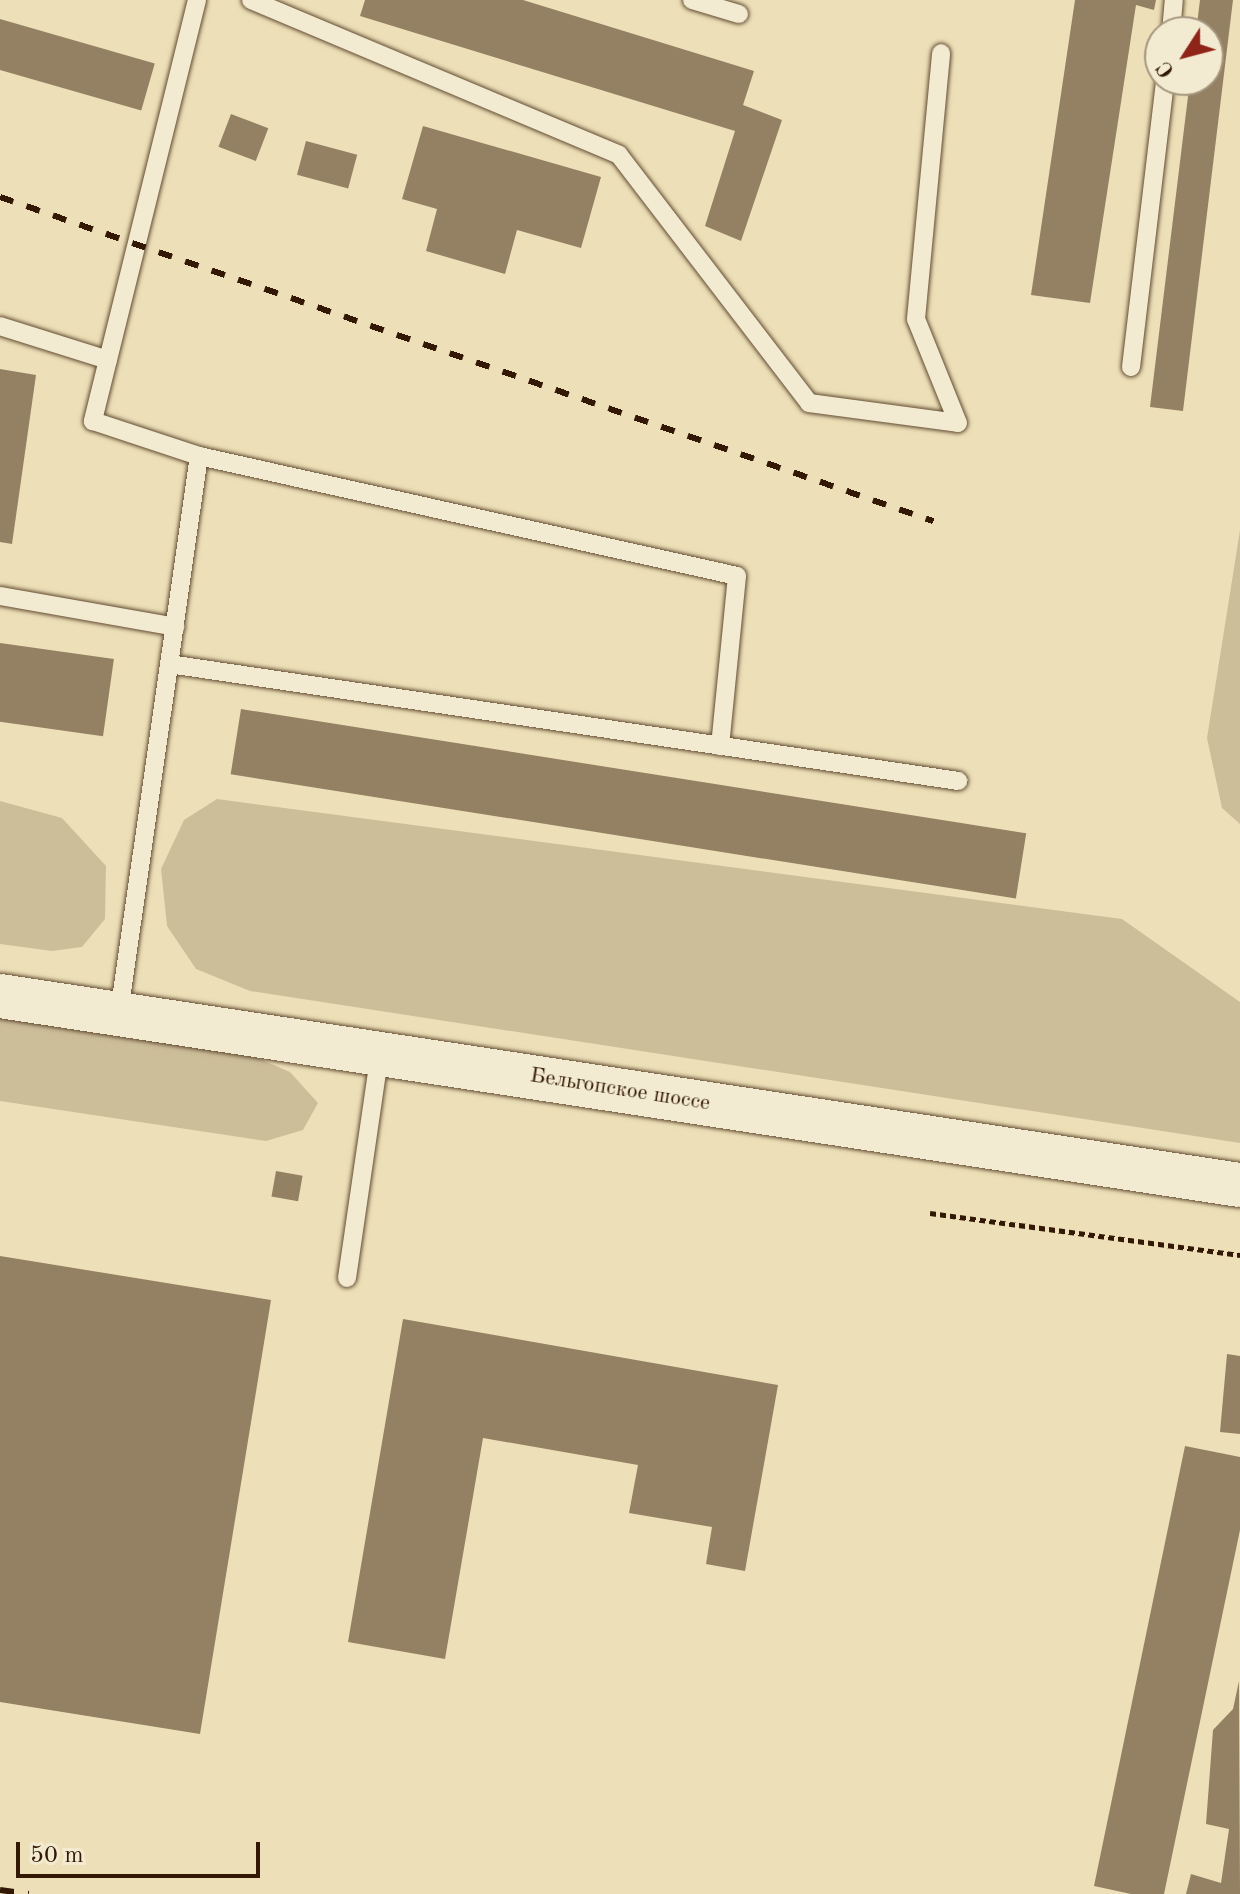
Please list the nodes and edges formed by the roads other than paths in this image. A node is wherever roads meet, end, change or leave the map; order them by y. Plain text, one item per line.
1 (197, 0) edge
2 (251, 0) edge
3 (692, 0) edge
4 (292, 8) edge
5 (739, 14) dead end
6 (941, 53) dead end
7 (1163, 96) edge
8 (0, 326) edge
9 (108, 360) junction
10 (1131, 367) dead end
11 (199, 456) junction
12 (0, 596) edge
13 (175, 627) junction
14 (169, 664) junction
15 (720, 746) junction
16 (958, 781) dead end
17 (0, 996) edge
18 (119, 1013) junction
19 (380, 1053) junction
20 (1240, 1185) edge
21 (347, 1278) dead end

1 - 9 lane
2 - 4 lane
3 - 5 lane
4 - 6 lane
7 - 10 lane
8 - 9 lane
9 - 11 lane
11 - 13 lane
11 - 15 lane
12 - 13 lane
13 - 14 lane
14 - 15 lane
14 - 18 lane
15 - 16 lane
17 - 18 street, Бельгопское шоссе
18 - 19 street, Бельгопское шоссе
19 - 20 street, Бельгопское шоссе
19 - 21 lane

